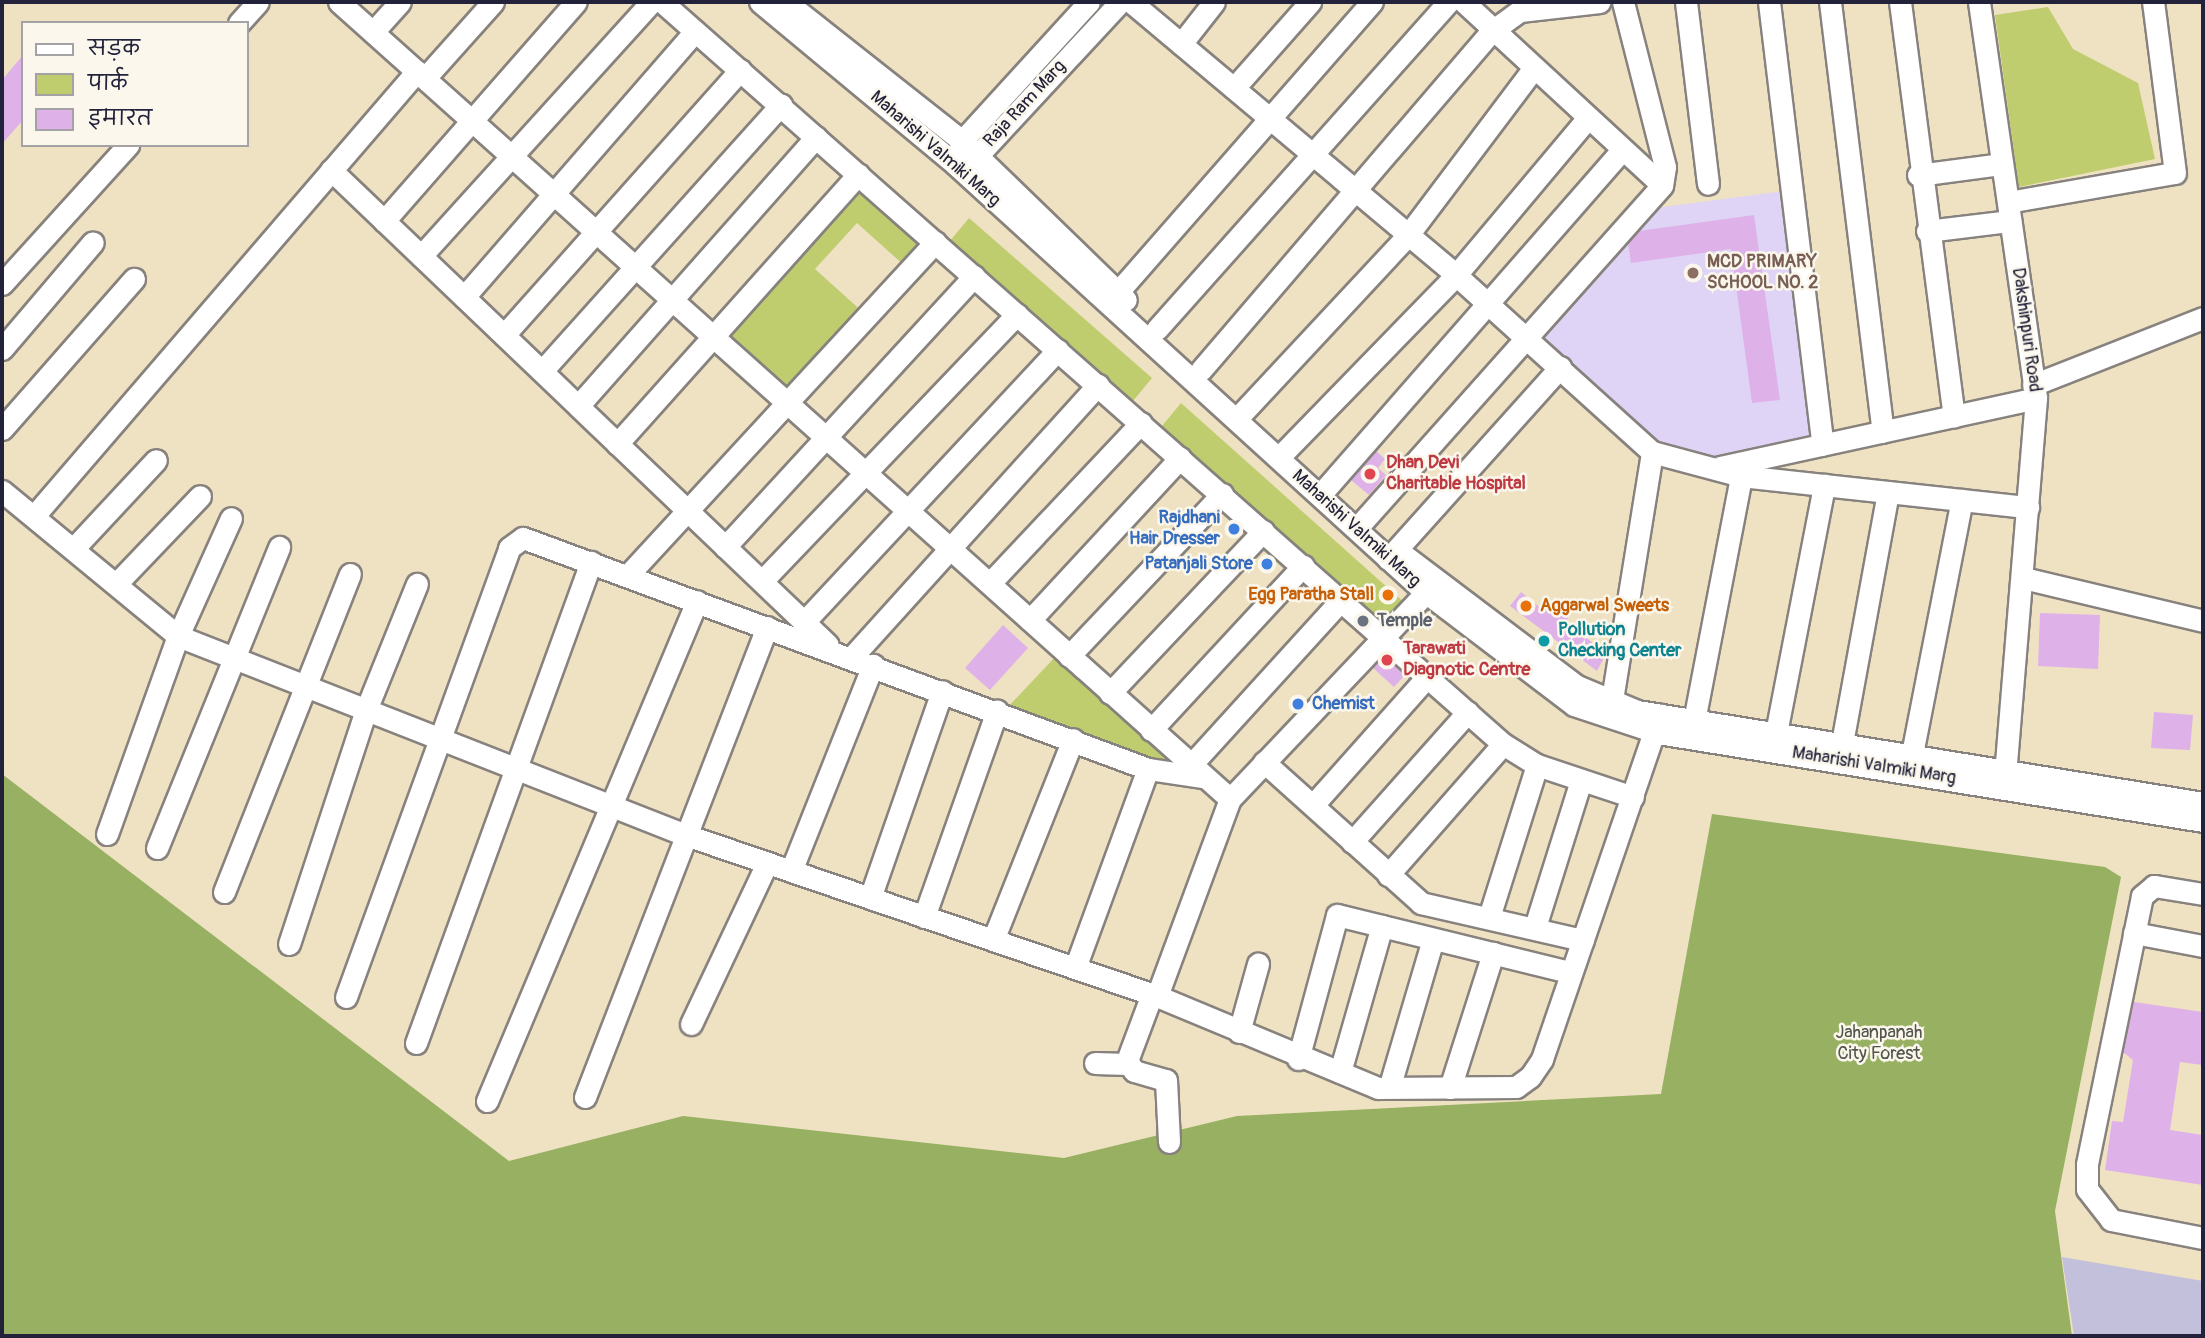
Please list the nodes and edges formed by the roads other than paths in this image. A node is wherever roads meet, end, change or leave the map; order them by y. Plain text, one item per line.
1 (258, 2) edge
2 (339, 2) edge
3 (400, 2) edge
4 (493, 2) edge
5 (576, 2) edge
6 (652, 2) edge
7 (662, 2) edge
8 (760, 2) edge
9 (786, 2) edge
10 (1089, 2) edge
11 (1120, 2) edge
12 (1131, 2) edge
13 (1214, 2) edge
14 (1310, 2) edge
15 (1372, 2) edge
16 (1447, 2) edge
17 (1464, 2) edge
18 (1600, 2) edge
19 (1623, 2) edge
20 (1686, 2) edge
21 (1769, 2) edge
22 (1830, 2) edge
23 (1900, 2) edge
24 (1979, 2) edge
25 (2153, 2) edge
26 (1519, 6) edge
27 (241, 21) edge
28 (695, 31) junction
29 (1492, 31) junction
30 (373, 32) junction
31 (1181, 44) junction
32 (1533, 69) junction
33 (740, 70) junction
34 (421, 75) junction
35 (1234, 88) junction
36 (780, 105) junction
37 (1270, 117) junction
38 (1586, 120) junction
39 (471, 122) junction
40 (816, 137) junction
41 (126, 147) edge
42 (969, 149) junction
43 (1621, 150) junction
44 (1315, 154) junction
45 (512, 156) junction
46 (955, 164) junction
47 (2002, 164) junction
48 (331, 170) junction
49 (858, 174) junction
50 (1919, 175) junction
51 (1708, 184) dead end
52 (1662, 185) junction
53 (1359, 192) junction
54 (553, 194) junction
55 (2009, 211) junction
56 (384, 221) junction
57 (1927, 231) junction
58 (596, 233) junction
59 (1408, 235) junction
60 (935, 242) junction
61 (93, 243) dead end
62 (421, 256) junction
63 (635, 267) junction
64 (1456, 275) junction
65 (974, 276) junction
66 (4, 277) edge
67 (134, 279) dead end
68 (1117, 293) junction
69 (464, 297) junction
70 (673, 299) junction
71 (1485, 301) junction
72 (1017, 314) junction
73 (2203, 318) edge
74 (1157, 329) junction
75 (504, 335) junction
76 (715, 335) junction
77 (1527, 338) junction
78 (2, 349) edge
79 (1058, 350) junction
80 (1560, 367) junction
81 (1202, 370) junction
82 (542, 371) junction
83 (1098, 386) junction
84 (2035, 392) junction
85 (792, 402) junction
86 (578, 406) junction
87 (1243, 412) junction
88 (1954, 416) junction
89 (1141, 423) junction
90 (2, 429) edge
91 (1883, 432) junction
92 (829, 438) junction
93 (617, 444) junction
94 (1824, 445) junction
95 (1286, 450) junction
96 (1652, 452) junction
97 (1180, 458) junction
98 (156, 460) dead end
99 (1714, 469) junction
100 (865, 473) junction
101 (1741, 476) junction
102 (1824, 485) junction
103 (1327, 486) junction
104 (2, 491) edge
105 (1888, 492) junction
106 (1222, 495) junction
107 (200, 496) dead end
108 (1962, 500) junction
109 (2028, 507) junction
110 (908, 512) junction
111 (690, 513) junction
112 (34, 516) junction
113 (231, 518) dead end
114 (1364, 520) junction
115 (1263, 531) junction
116 (279, 547) dead end
117 (725, 547) junction
118 (74, 548) junction
119 (949, 550) junction
120 (1393, 554) junction
121 (591, 562) junction
122 (1303, 566) junction
123 (349, 574) dead end
124 (628, 575) junction
125 (2023, 578) junction
126 (762, 581) junction
127 (117, 583) junction
128 (990, 583) junction
129 (417, 584) dead end
130 (1431, 586) junction
131 (1341, 600) junction
132 (697, 601) junction
133 (1030, 620) junction
134 (2203, 621) edge
135 (804, 622) junction
136 (767, 627) junction
137 (1380, 634) junction
138 (178, 636) junction
139 (843, 654) junction
140 (1069, 656) junction
141 (236, 658) junction
142 (873, 665) junction
143 (1428, 676) junction
144 (307, 686) junction
145 (942, 691) junction
146 (1110, 693) junction
147 (366, 710) junction
148 (996, 711) junction
149 (1610, 711) junction
150 (1468, 712) junction
151 (1694, 721) junction
152 (1658, 724) junction
153 (1151, 730) junction
154 (1776, 733) junction
155 (1073, 739) junction
156 (443, 740) junction
157 (1842, 743) junction
158 (1503, 744) junction
159 (1912, 754) junction
160 (1264, 762) junction
161 (1537, 765) junction
162 (1148, 769) junction
163 (517, 770) junction
164 (1196, 772) junction
165 (2005, 778) junction
166 (1581, 780) junction
167 (1633, 797) junction
168 (1230, 799) junction
169 (2203, 803) edge
170 (1313, 805) junction
171 (615, 809) junction
172 (2203, 821) edge
173 (107, 834) dead end
174 (683, 834) junction
175 (1352, 842) junction
176 (157, 848) dead end
177 (767, 863) junction
178 (791, 871) junction
179 (1388, 874) junction
180 (224, 892) dead end
181 (2203, 894) edge
182 (870, 898) junction
183 (1490, 914) junction
184 (925, 917) junction
185 (1382, 926) junction
186 (1535, 927) junction
187 (2134, 933) junction
188 (1433, 939) junction
189 (993, 940) junction
190 (1583, 940) junction
191 (289, 944) dead end
192 (2203, 946) edge
193 (1493, 953) junction
194 (1258, 964) dead end
195 (1075, 968) junction
196 (1569, 972) junction
197 (1154, 995) junction
198 (346, 997) dead end
199 (691, 1024) dead end
200 (1239, 1032) junction
201 (416, 1043) dead end
202 (1298, 1059) junction
203 (1095, 1062) dead end
204 (1127, 1064) junction
205 (1340, 1072) junction
206 (1390, 1085) junction
207 (1450, 1088) junction
208 (585, 1097) dead end
209 (487, 1101) dead end
210 (1169, 1142) dead end
211 (2203, 1238) edge

1 - 27 street
2 - 30 street
3 - 30 street
4 - 34 street
5 - 39 street
6 - 45 street
7 - 28 street
8 - 46 street, Maharishi Valmiki Marg
9 - 42 street, Maharishi Valmiki Marg
10 - 42 street, Raja Ram Marg
11 - 42 street, Raja Ram Marg
12 - 31 street
13 - 31 street
14 - 35 street
15 - 37 street
16 - 44 street
17 - 29 street
18 - 26 street
19 - 52 street
20 - 51 street
21 - 94 street
22 - 91 street
23 - 50 street
24 - 47 street, Dakshinpuri Road
25 - 55 street
26 - 29 street
28 - 33 street
28 - 54 street
29 - 32 street
29 - 53 street
30 - 34 street
31 - 35 street
32 - 38 street
32 - 59 street
33 - 36 street
33 - 58 street
34 - 39 street
34 - 48 street
35 - 37 street
36 - 40 street
36 - 63 street
37 - 44 street
37 - 68 street
38 - 43 street
38 - 64 street
39 - 45 street
39 - 56 street
40 - 49 street
40 - 70 street
41 - 66 street
42 - 46 street, Raja Ram Marg
42 - 68 street, Maharishi Valmiki Marg
43 - 52 street
43 - 71 street
44 - 53 street
44 - 74 street
45 - 54 street
45 - 62 street
46 - 120 street, Maharishi Valmiki Marg
47 - 50 street
47 - 55 street, Dakshinpuri Road
48 - 56 street
48 - 112 street
49 - 60 street
49 - 76 street
50 - 57 street
52 - 77 street
53 - 59 street
53 - 81 street
54 - 58 street
54 - 69 street
55 - 57 street
55 - 84 street, Dakshinpuri Road
56 - 62 street
57 - 88 street
58 - 63 street
58 - 75 street
59 - 64 street
59 - 87 street
60 - 65 street
60 - 85 street
61 - 78 street
62 - 69 street
63 - 70 street
63 - 82 street
64 - 71 street
64 - 95 street
65 - 72 street
65 - 92 street
67 - 90 street
68 - 74 street, Maharishi Valmiki Marg
69 - 75 street
70 - 76 street
70 - 86 street
71 - 77 street
71 - 103 street
72 - 79 street
72 - 100 street
73 - 84 street
74 - 81 street, Maharishi Valmiki Marg
75 - 82 street
76 - 85 street
76 - 93 street
77 - 80 street
77 - 114 street
79 - 83 street
79 - 110 street
80 - 96 street
80 - 120 street
81 - 87 street, Maharishi Valmiki Marg
82 - 86 street
83 - 89 street
83 - 119 street
84 - 88 street
84 - 109 street, Dakshinpuri Road
85 - 92 street
85 - 111 street
86 - 93 street
87 - 95 street, Maharishi Valmiki Marg
88 - 91 street
89 - 97 street
89 - 128 street
91 - 94 street
92 - 100 street
92 - 117 street
93 - 111 street
94 - 99 street
95 - 103 street, Maharishi Valmiki Marg
96 - 99 street
96 - 149 street
97 - 106 street
97 - 133 street
98 - 118 street
99 - 101 street
100 - 110 street
100 - 126 street
101 - 102 street
101 - 151 street
102 - 105 street
102 - 154 street
103 - 114 street, Maharishi Valmiki Marg
104 - 112 street
105 - 108 street
105 - 157 street
106 - 115 street
106 - 140 street
107 - 127 street
108 - 109 street
108 - 159 street
109 - 125 street, Dakshinpuri Road
110 - 119 street
110 - 135 street
111 - 117 street
111 - 124 street
112 - 118 street
113 - 138 street
114 - 120 street, Maharishi Valmiki Marg
115 - 122 street
115 - 146 street
116 - 141 street
117 - 126 street
118 - 127 street
119 - 128 street
119 - 139 street
120 - 130 street, Maharishi Valmiki Marg
121 - 124 street
121 - 156 street
121 - 163 street
122 - 131 street
122 - 153 street
123 - 144 street
124 - 132 street
125 - 134 street
125 - 165 street, Dakshinpuri Road
126 - 135 street
127 - 138 street
128 - 133 street
129 - 147 street
130 - 137 street
130 - 149 street, Maharishi Valmiki Marg
131 - 137 street
131 - 164 street
132 - 136 street
132 - 171 street
133 - 140 street
135 - 139 street
136 - 139 street
136 - 174 street
137 - 143 street
137 - 160 street
138 - 141 street
138 - 173 street
139 - 142 street
140 - 146 street
141 - 144 street
141 - 176 street
142 - 145 street
142 - 178 street
143 - 150 street
143 - 170 street
144 - 147 street
144 - 180 street
145 - 148 street
145 - 182 street
146 - 153 street
147 - 156 street
147 - 191 street
148 - 155 street
148 - 184 street
149 - 152 street, Maharishi Valmiki Marg
150 - 158 street
150 - 175 street
151 - 152 street, Maharishi Valmiki Marg
151 - 154 street, Maharishi Valmiki Marg
152 - 165 street, Maharishi Valmiki Marg
152 - 167 street
153 - 164 street
154 - 157 street, Maharishi Valmiki Marg
155 - 162 street
155 - 189 street
156 - 163 street
156 - 198 street
157 - 159 street, Maharishi Valmiki Marg
158 - 161 street
158 - 179 street
159 - 165 street, Maharishi Valmiki Marg
160 - 168 street
160 - 170 street
161 - 166 street
161 - 183 street
162 - 164 street
162 - 195 street
163 - 171 street
163 - 201 street
164 - 168 street
165 - 169 street, Maharishi Valmiki Marg
165 - 172 street, Maharishi Valmiki Marg
166 - 167 street
166 - 186 street
167 - 190 street
168 - 197 street
170 - 175 street
171 - 174 street
171 - 209 street
174 - 177 street
174 - 208 street
175 - 179 street
177 - 178 street
177 - 199 street
178 - 182 street
179 - 183 street
181 - 187 street
182 - 184 street
183 - 186 street
184 - 189 street
185 - 188 street
185 - 202 street
185 - 205 street
186 - 190 street
187 - 192 street
187 - 211 street
188 - 193 street
188 - 206 street
189 - 195 street
190 - 196 street
193 - 196 street
193 - 207 street
194 - 200 street
195 - 197 street
196 - 207 street
197 - 200 street
197 - 204 street
200 - 202 street
202 - 205 street
203 - 204 street
204 - 210 street
205 - 206 street
206 - 207 street

